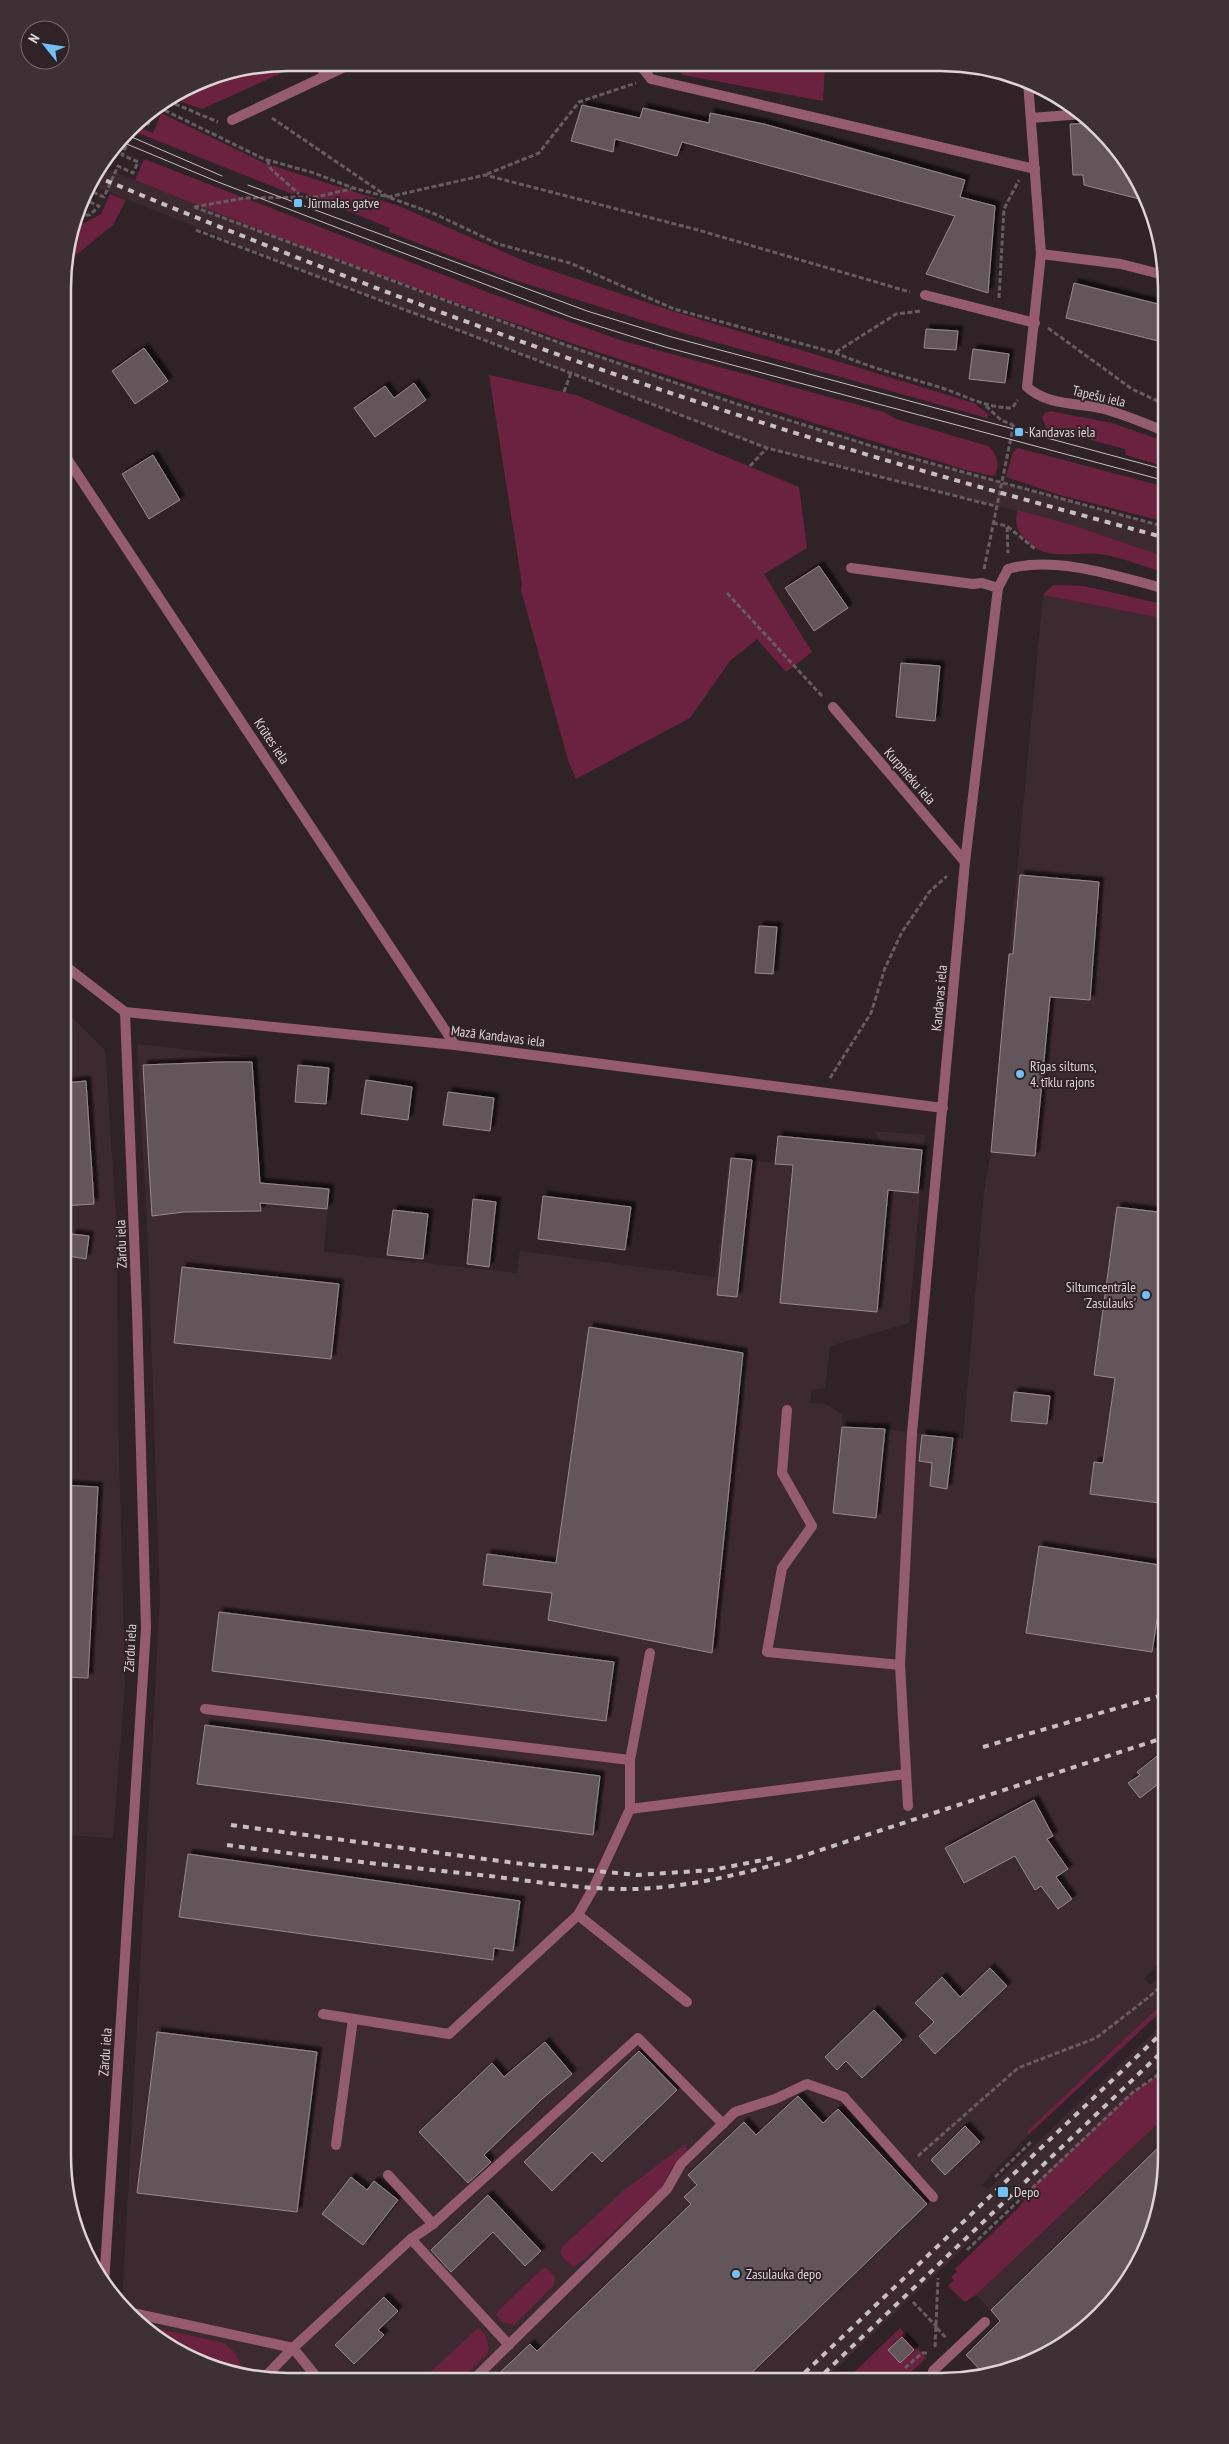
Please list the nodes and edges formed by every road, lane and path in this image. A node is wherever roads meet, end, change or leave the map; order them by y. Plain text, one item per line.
1 (324, 71) edge
2 (336, 71) edge
3 (645, 71) edge
4 (326, 76) junction
5 (651, 78) junction
6 (1029, 90) edge
7 (174, 104) edge
8 (256, 107) junction
9 (163, 111) edge
10 (1071, 115) edge
11 (1031, 118) junction
12 (232, 120) joint
13 (127, 143) edge
14 (267, 160) junction
15 (1035, 169) junction
16 (1022, 174) dead end
17 (485, 175) junction
18 (353, 188) junction
19 (94, 192) edge
20 (299, 194) dead end
21 (388, 197) junction
22 (89, 202) edge
23 (84, 215) edge
24 (196, 230) dead end
25 (1042, 254) junction
26 (1157, 273) edge
27 (925, 295) joint
28 (926, 310) dead end
29 (996, 313) junction
30 (1035, 323) junction
31 (1048, 328) dead end
32 (836, 353) junction
33 (571, 373) junction
34 (1027, 387) junction
35 (564, 392) dead end
36 (1158, 401) edge
37 (986, 405) junction
38 (1158, 429) edge
39 (767, 448) junction
40 (71, 465) edge
41 (750, 466) dead end
42 (1000, 481) junction
43 (995, 506) junction
44 (992, 523) junction
45 (1158, 525) edge
46 (1007, 526) junction
47 (1054, 566) junction
48 (851, 568) dead end
49 (984, 569) dead end
50 (1008, 570) junction
51 (1158, 587) edge
52 (998, 588) junction
53 (728, 593) dead end
54 (833, 707) joint
55 (966, 862) junction
56 (947, 876) dead end
57 (71, 970) edge
58 (124, 1012) junction
59 (455, 1045) junction
60 (821, 1092) junction
61 (943, 1108) junction
62 (787, 1410) dead end
63 (650, 1653) dead end
64 (900, 1665) junction
65 (206, 1709) dead end
66 (630, 1760) junction
67 (906, 1774) junction
68 (908, 1806) dead end
69 (630, 1809) junction
70 (578, 1915) junction
71 (1158, 1989) edge
72 (687, 2002) dead end
73 (323, 2014) dead end
74 (353, 2019) junction
75 (1158, 2075) edge
76 (723, 2124) junction
77 (1031, 2142) dead end
78 (336, 2145) dead end
79 (906, 2166) junction
80 (388, 2175) dead end
81 (995, 2177) dead end
82 (933, 2197) dead end
83 (433, 2224) junction
84 (411, 2239) junction
85 (967, 2250) dead end
86 (105, 2271) edge
87 (938, 2278) dead end
88 (913, 2302) dead end
89 (141, 2315) edge
90 (986, 2322) dead end
91 (509, 2345) junction
92 (293, 2348) junction
93 (922, 2353) dead end
94 (905, 2368) dead end
95 (270, 2372) edge
96 (314, 2373) edge
97 (480, 2373) edge
98 (933, 2373) edge

1 - 4 street
2 - 4 street
3 - 5 street
4 - 8 street
5 - 15 street
5 - 17 path
6 - 11 street
7 - 12 path
8 - 12 street
8 - 21 path
9 - 14 path
10 - 11 street
11 - 15 street
13 - 19 path
14 - 18 path
14 - 20 path
15 - 25 street
16 - 29 path
17 - 21 path
17 - 27 path
18 - 21 path
18 - 42 path
21 - 32 path
22 - 23 path
24 - 33 path
25 - 26 street
25 - 30 street
27 - 29 street
28 - 32 path
29 - 30 street
30 - 34 street
31 - 36 path
32 - 37 path
33 - 35 path
33 - 39 path
34 - 37 path
34 - 38 street, Tapešu iela
37 - 42 path
39 - 41 path
39 - 43 path
40 - 59 street, Krūtes iela
42 - 43 path
42 - 45 path
43 - 44 path
44 - 46 path
44 - 49 path
46 - 47 path
46 - 50 path
47 - 50 street
47 - 51 street
48 - 52 street
50 - 52 street, Kandavas iela
52 - 55 street, Kandavas iela
53 - 54 path
54 - 55 street, Kurpnieku iela
55 - 61 street, Kandavas iela
56 - 60 path
57 - 58 street
58 - 59 street, Mazā Kandavas iela
58 - 86 street, Zārdu iela
59 - 60 street, Mazā Kandavas iela
60 - 61 street, Mazā Kandavas iela
61 - 64 street, Kandavas iela
62 - 64 street
63 - 66 street
64 - 67 street, Kandavas iela
65 - 66 street
66 - 69 street
67 - 68 street, Kandavas iela
67 - 69 street
69 - 70 street
70 - 72 street
70 - 74 street
71 - 79 path
73 - 74 street
74 - 78 street
75 - 85 path
76 - 79 street
76 - 83 street
76 - 91 street
77 - 81 path
79 - 82 street
80 - 83 street
83 - 84 street
84 - 91 street
84 - 92 street
87 - 88 path
89 - 92 street
90 - 98 street
91 - 97 street
92 - 95 street
92 - 96 street
93 - 94 path

